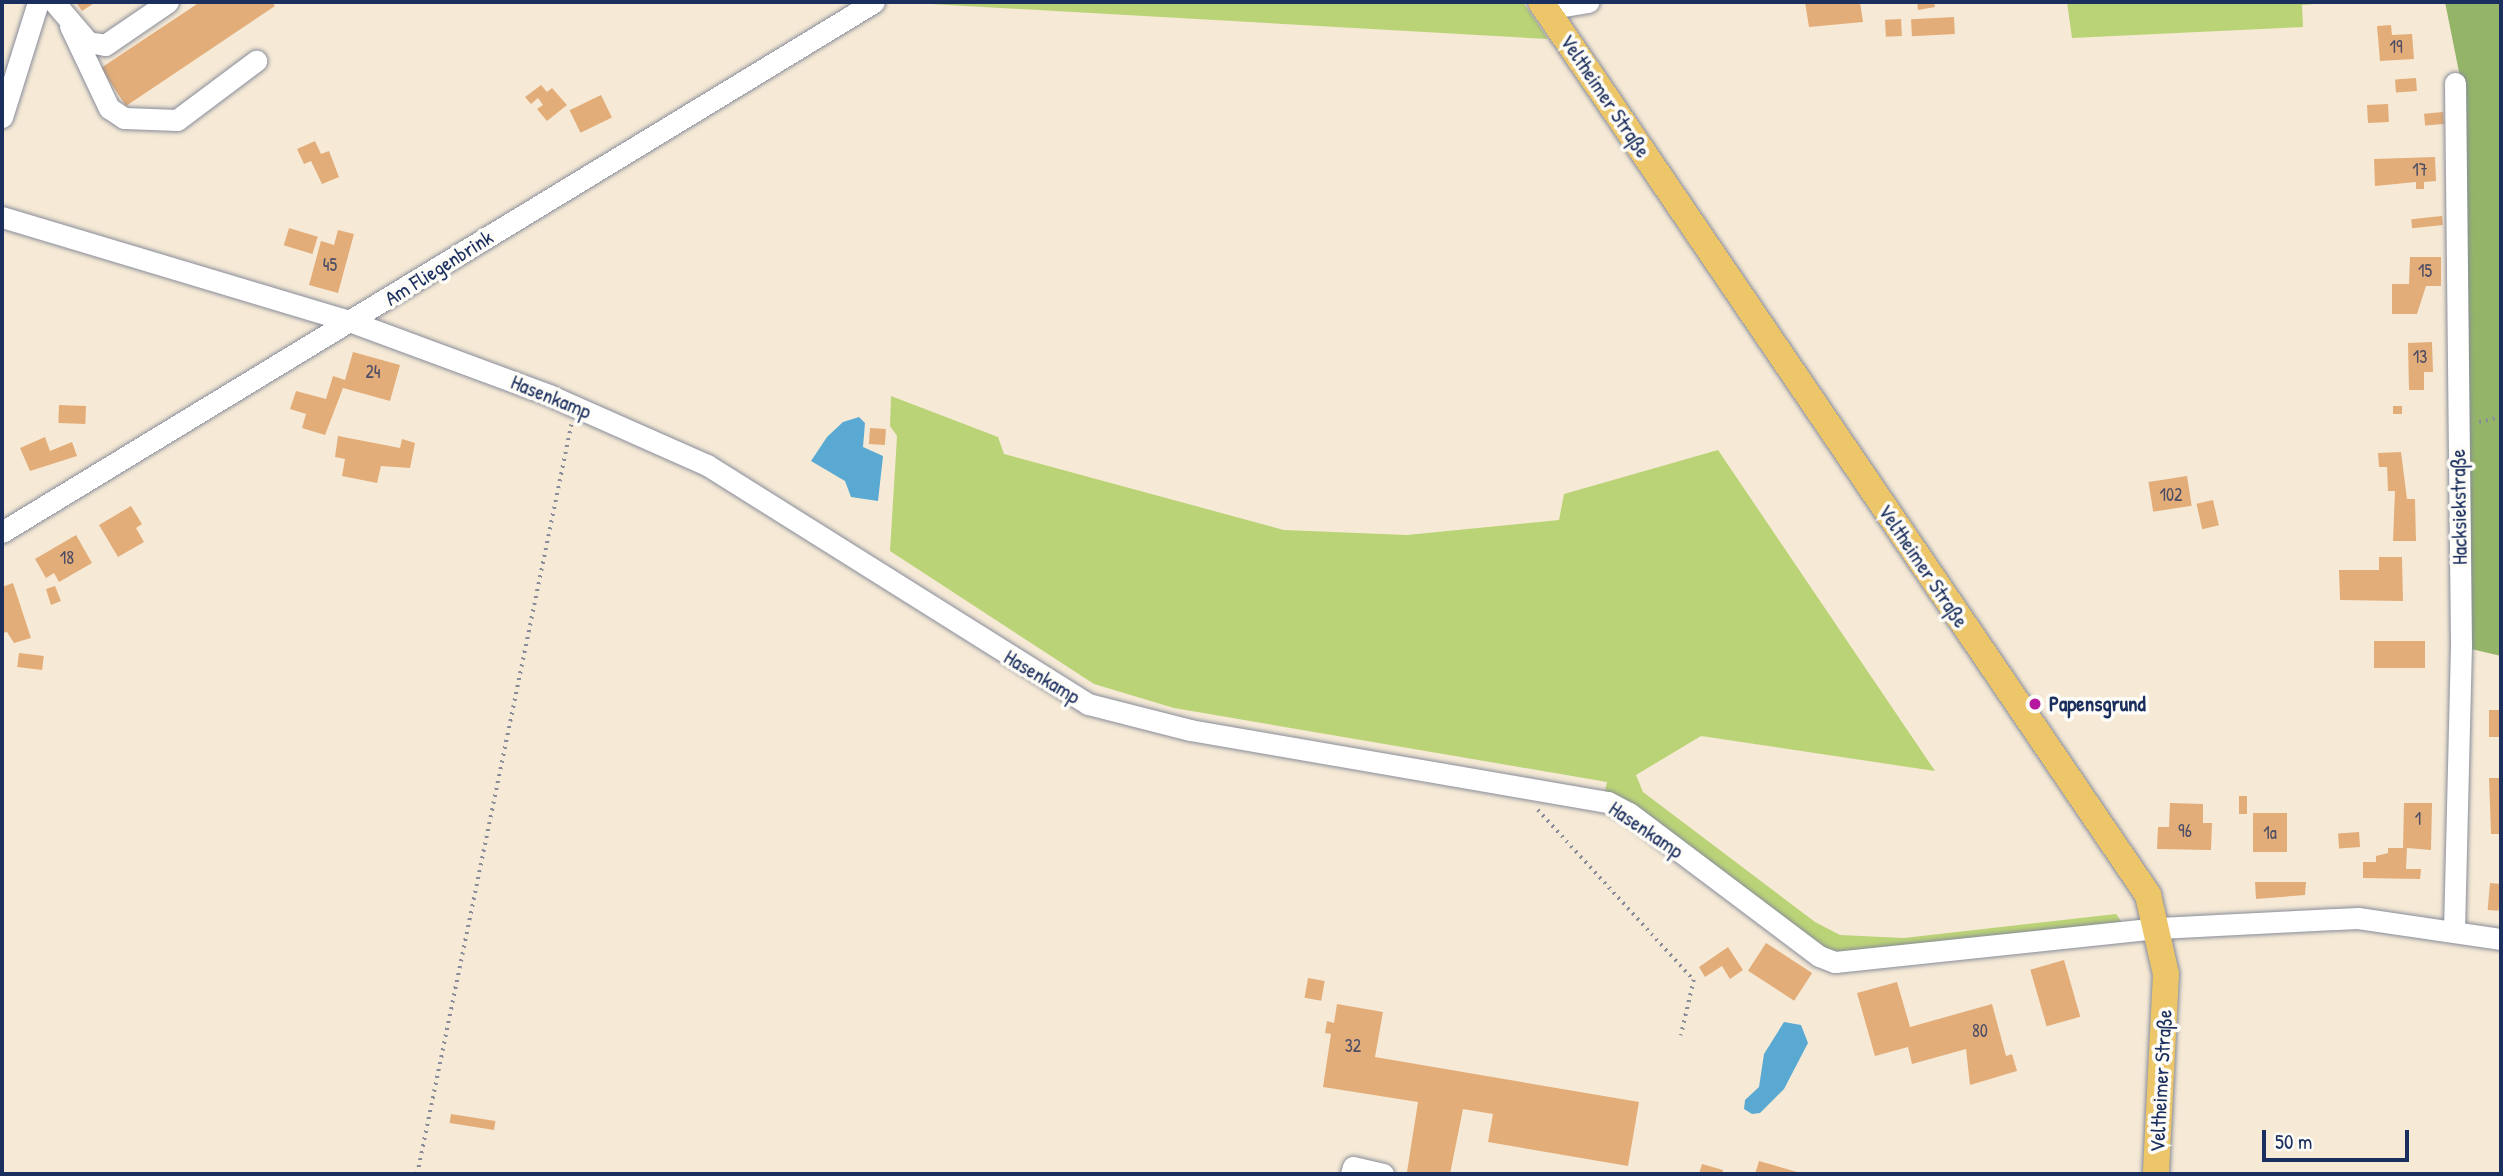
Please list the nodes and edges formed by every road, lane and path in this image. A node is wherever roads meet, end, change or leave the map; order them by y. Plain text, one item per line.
1 (38, 2) edge
2 (54, 2) edge
3 (168, 2) edge
4 (874, 2) edge
5 (1588, 2) edge
6 (1543, 6) edge
7 (70, 26) junction
8 (256, 61) dead end
9 (2455, 83) dead end
10 (2, 117) edge
11 (2, 217) edge
12 (352, 322) junction
13 (572, 405) junction
14 (2501, 417) edge
15 (2477, 422) dead end
16 (2, 532) edge
17 (1528, 787) junction
18 (2159, 928) junction
19 (2454, 931) junction
20 (2501, 939) edge
21 (1681, 1036) dead end
22 (417, 1174) edge
23 (1351, 1174) edge
24 (1383, 1174) edge
25 (2156, 1174) edge

1 - 10 street
2 - 7 street
3 - 7 street
4 - 12 street, Am Fliegenbrink
5 - 6 street
6 - 18 main road, Veltheimer Straße
7 - 8 street
9 - 19 street, Hacksiekstraße
11 - 12 street, Hasenkamp
12 - 13 street, Hasenkamp
12 - 16 street, Am Fliegenbrink
13 - 17 street, Hasenkamp
13 - 22 path
14 - 15 path
17 - 18 street, Hasenkamp
17 - 21 path
18 - 19 street
18 - 25 main road, Veltheimer Straße
19 - 20 street
23 - 24 street

